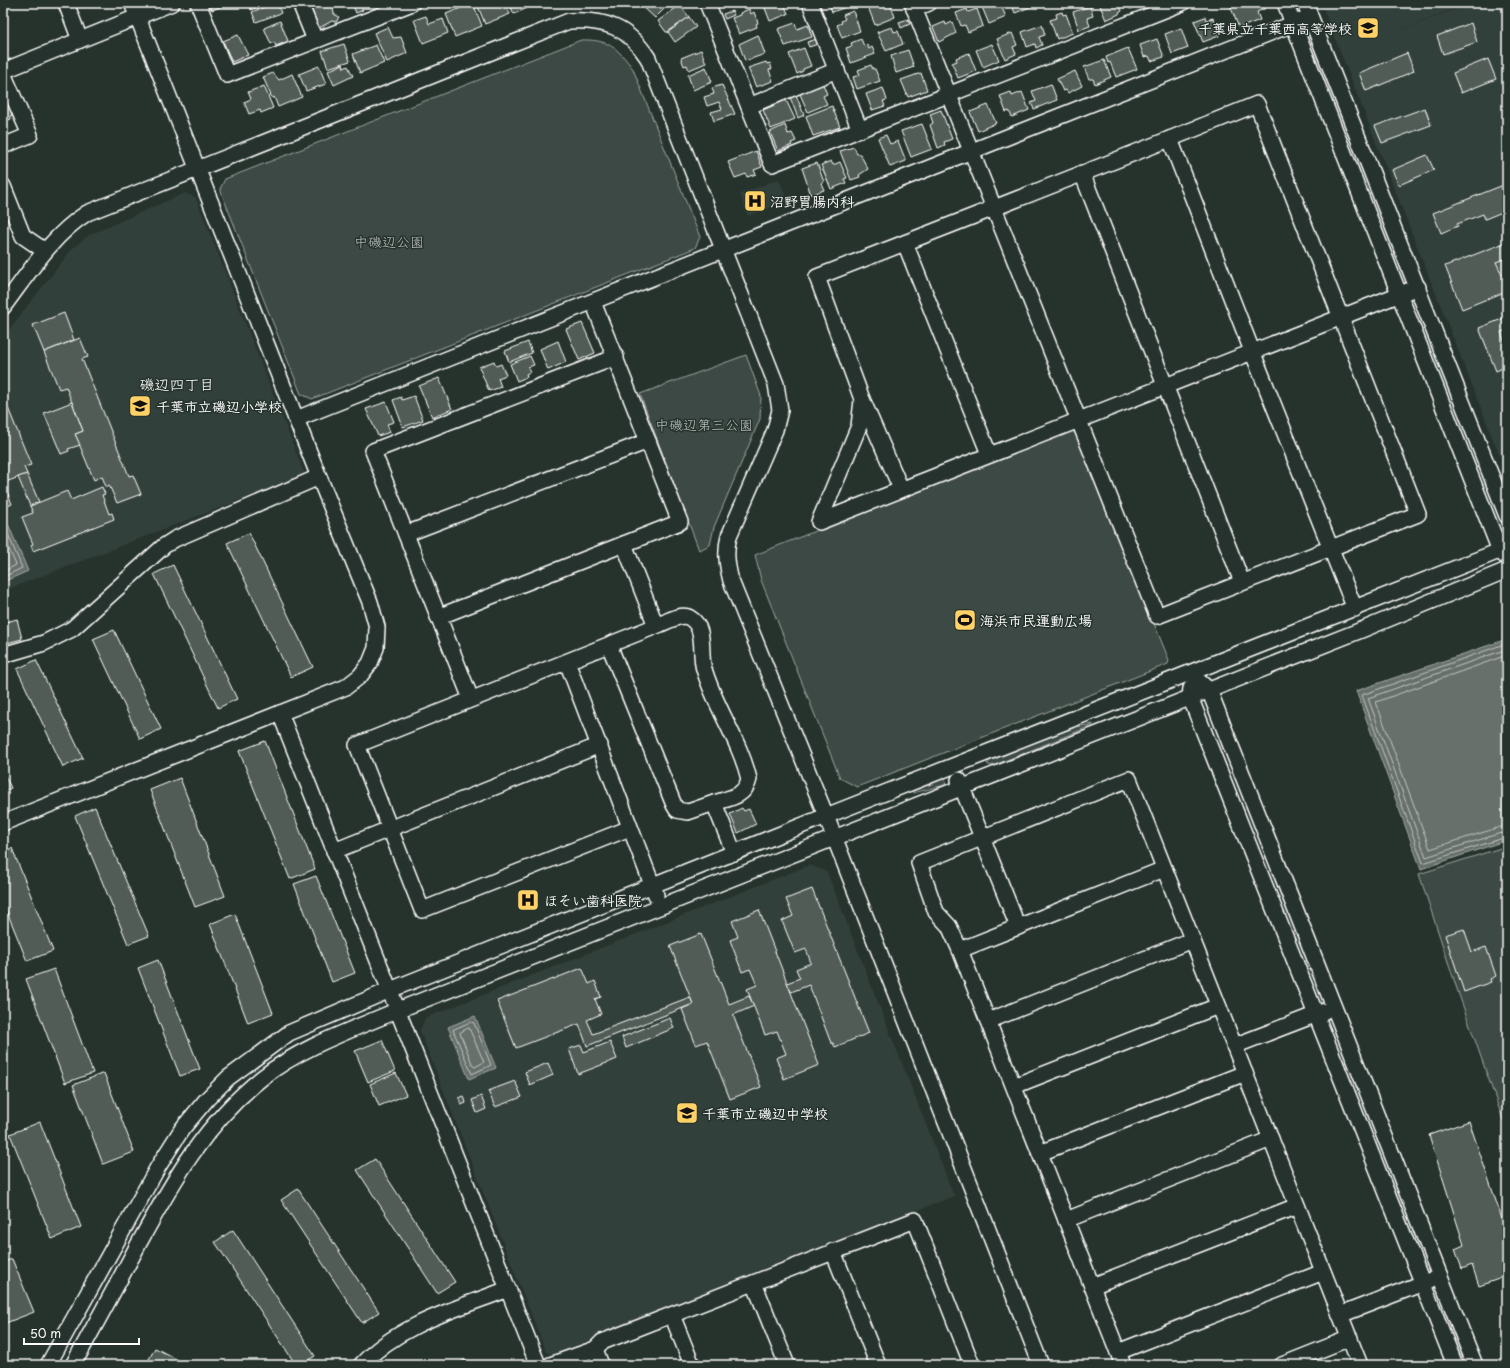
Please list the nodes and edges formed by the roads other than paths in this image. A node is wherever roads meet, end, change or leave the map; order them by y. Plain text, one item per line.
1 (66, 3) edge
2 (132, 3) edge
3 (172, 3) edge
4 (198, 3) edge
5 (300, 3) edge
6 (707, 3) edge
7 (810, 3) edge
8 (929, 3) edge
9 (1182, 3) edge
10 (1285, 3) edge
11 (1305, 3) edge
12 (405, 4) edge
13 (913, 6) edge
14 (138, 17) junction
15 (1310, 18) junction
16 (1293, 24) junction
17 (80, 40) junction
18 (315, 40) junction
19 (837, 70) junction
20 (3, 72) edge
21 (949, 95) junction
22 (749, 106) junction
23 (860, 130) junction
24 (1170, 139) junction
25 (3, 146) edge
26 (971, 152) junction
27 (198, 169) junction
28 (1082, 173) junction
29 (3, 186) edge
30 (993, 209) junction
31 (905, 243) junction
32 (723, 249) junction
33 (45, 251) junction
34 (1418, 287) junction
35 (1400, 294) junction
36 (593, 302) junction
37 (3, 307) edge
38 (1341, 317) junction
39 (1252, 351) junction
40 (616, 357) junction
41 (1164, 386) junction
42 (862, 399) junction
43 (296, 419) junction
44 (1078, 419) junction
45 (648, 440) junction
46 (989, 454) junction
47 (319, 477) junction
48 (901, 489) junction
49 (1507, 516) edge
50 (406, 534) junction
51 (624, 544) junction
52 (1331, 548) junction
53 (1504, 552) edge
54 (1507, 570) edge
55 (1242, 582) junction
56 (1355, 609) junction
57 (438, 617) junction
58 (656, 626) junction
59 (609, 645) junction
60 (3, 655) edge
61 (567, 662) junction
62 (1191, 674) junction
63 (1209, 690) junction
64 (1190, 697) junction
65 (471, 699) junction
66 (280, 713) junction
67 (600, 745) junction
68 (954, 767) junction
69 (962, 788) junction
70 (714, 803) junction
71 (826, 816) junction
72 (3, 823) edge
73 (390, 828) junction
74 (630, 828) junction
75 (834, 837) junction
76 (982, 838) junction
77 (334, 851) junction
78 (734, 853) junction
79 (1164, 869) junction
80 (653, 886) junction
81 (661, 907) junction
82 (1018, 927) junction
83 (1192, 940) junction
84 (960, 950) junction
85 (390, 990) junction
86 (1218, 1006) junction
87 (1333, 1007) junction
88 (398, 1010) junction
89 (1316, 1014) junction
90 (988, 1021) junction
91 (1234, 1046) junction
92 (1245, 1073) junction
93 (1014, 1086) junction
94 (1271, 1139) junction
95 (1040, 1153) junction
96 (1297, 1206) junction
97 (1066, 1220) junction
98 (833, 1251) junction
99 (1323, 1272) junction
100 (1441, 1276) junction
101 (754, 1283) junction
102 (1422, 1283) junction
103 (1092, 1286) junction
104 (508, 1289) junction
105 (672, 1315) junction
106 (1340, 1315) junction
107 (1350, 1338) junction
108 (595, 1349) junction
109 (1121, 1359) edge
110 (48, 1365) edge
111 (73, 1365) edge
112 (361, 1365) edge
113 (538, 1365) edge
114 (550, 1365) edge
115 (601, 1365) edge
116 (692, 1365) edge
117 (787, 1365) edge
118 (878, 1365) edge
119 (972, 1365) edge
120 (1041, 1365) edge
121 (1282, 1365) edge
122 (1360, 1365) edge
123 (1455, 1365) edge
124 (1475, 1365) edge

1 - 17 street
2 - 14 street
3 - 14 street
4 - 18 street
5 - 18 street
6 - 22 street
7 - 19 street
8 - 13 street
9 - 21 street
10 - 16 street
11 - 15 street
12 - 18 street
13 - 21 street
14 - 17 street
14 - 27 street
15 - 16 street
15 - 34 street
16 - 26 street
16 - 35 street
17 - 20 street
19 - 22 street
19 - 23 street
20 - 25 street
21 - 23 street
21 - 26 street
22 - 23 street
24 - 28 street
24 - 38 street
24 - 39 street
26 - 30 street
26 - 32 street
27 - 32 street
27 - 33 street
27 - 43 street
28 - 30 street
28 - 41 street
29 - 33 street
30 - 31 street
30 - 44 street
31 - 42 street
31 - 46 street
32 - 36 street
32 - 71 street
33 - 37 street
34 - 35 street
34 - 49 street
35 - 38 street
35 - 53 street
36 - 40 street
36 - 43 street
38 - 39 street
38 - 52 street
39 - 41 street
39 - 52 street
40 - 45 street
40 - 50 street
41 - 44 street
41 - 55 street
42 - 48 street
42 - 48 street
43 - 47 street
44 - 46 street
44 - 55 street
45 - 50 street
45 - 51 street
46 - 48 street
47 - 60 street
47 - 66 street
50 - 57 street
51 - 57 street
51 - 58 street
52 - 55 street
52 - 56 street
53 - 56 street
54 - 63 street
56 - 62 street
57 - 65 street
58 - 59 street
58 - 70 street
59 - 61 street
59 - 70 street
61 - 65 street
61 - 67 street
62 - 63 street
62 - 64 street
62 - 68 street
63 - 64 street
63 - 87 street
64 - 69 street
64 - 89 street
65 - 73 street
66 - 72 street
66 - 77 street
67 - 73 street
67 - 74 street
68 - 69 street
68 - 71 street
69 - 75 street
69 - 76 street
70 - 78 street
71 - 75 street
71 - 78 street
73 - 74 street
73 - 77 street
74 - 80 street
75 - 81 street
75 - 120 street
76 - 79 street
76 - 82 street
76 - 84 street
77 - 85 street
78 - 80 street
79 - 82 street
79 - 83 street
80 - 81 street
80 - 85 street
81 - 88 street
82 - 84 street
83 - 86 street
83 - 90 street
84 - 90 street
85 - 88 street
85 - 110 street
86 - 91 street
86 - 93 street
87 - 89 street
87 - 100 street
88 - 104 street
88 - 111 street
89 - 91 street
89 - 102 street
90 - 93 street
91 - 92 street
92 - 94 street
92 - 95 street
93 - 95 street
94 - 96 street
94 - 97 street
95 - 97 street
96 - 99 street
96 - 103 street
97 - 103 street
98 - 101 street
98 - 118 street
98 - 119 street
99 - 106 street
99 - 109 street
100 - 102 street
100 - 124 street
101 - 105 street
101 - 117 street
102 - 106 street
102 - 123 street
103 - 109 street
104 - 112 street
104 - 113 street
105 - 108 street
105 - 116 street
106 - 107 street
107 - 121 street
107 - 122 street
108 - 114 street
108 - 115 street

